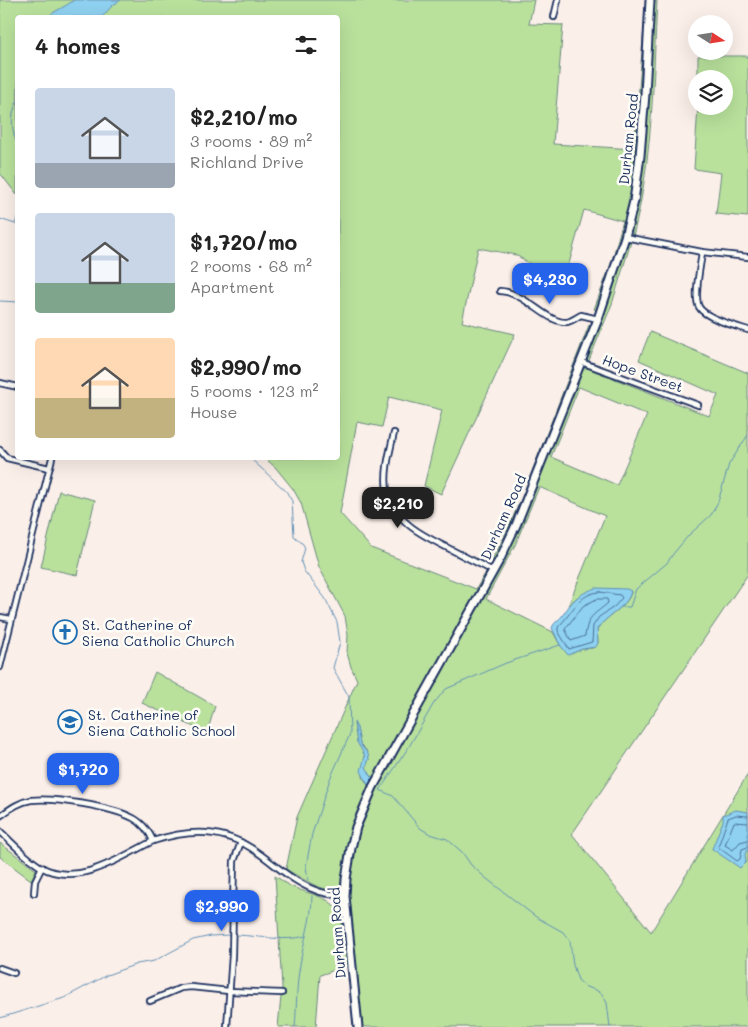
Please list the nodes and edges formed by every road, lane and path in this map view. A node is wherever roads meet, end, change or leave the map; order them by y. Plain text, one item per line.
1 (558, 0) edge
2 (650, 0) edge
3 (554, 17) dead end
4 (625, 238) junction
5 (702, 252) junction
6 (748, 257) edge
7 (500, 291) dead end
8 (598, 319) junction
9 (748, 330) edge
10 (580, 362) junction
11 (0, 383) edge
12 (15, 386) edge
13 (698, 405) dead end
14 (394, 433) dead end
15 (0, 450) edge
16 (15, 460) edge
17 (15, 460) edge
18 (51, 460) edge
19 (49, 468) junction
20 (493, 571) junction
21 (0, 617) edge
22 (11, 620) junction
23 (0, 667) edge
24 (0, 816) edge
25 (0, 831) edge
26 (153, 841) junction
27 (241, 842) junction
28 (42, 868) junction
29 (34, 893) dead end
30 (345, 896) junction
31 (0, 968) edge
32 (14, 973) dead end
33 (229, 991) junction
34 (282, 993) dead end
35 (150, 1001) dead end
36 (227, 1027) edge
37 (358, 1027) edge

1 - 3 street
2 - 4 main road, Durham Road
4 - 5 street
4 - 8 main road, Durham Road
5 - 6 street
5 - 9 street
7 - 8 street
8 - 10 main road, Durham Road
10 - 13 street, Hope Street
10 - 20 main road, Durham Road
11 - 12 street
14 - 20 street
15 - 16 street
17 - 19 street
18 - 19 street
19 - 22 street
20 - 30 main road, Durham Road
21 - 22 street
22 - 23 street
24 - 26 street
25 - 28 street
26 - 27 street
26 - 28 street
27 - 30 street
27 - 33 street
28 - 29 street
30 - 37 main road, Durham Road
31 - 32 street
33 - 34 street
33 - 35 street
33 - 36 street

